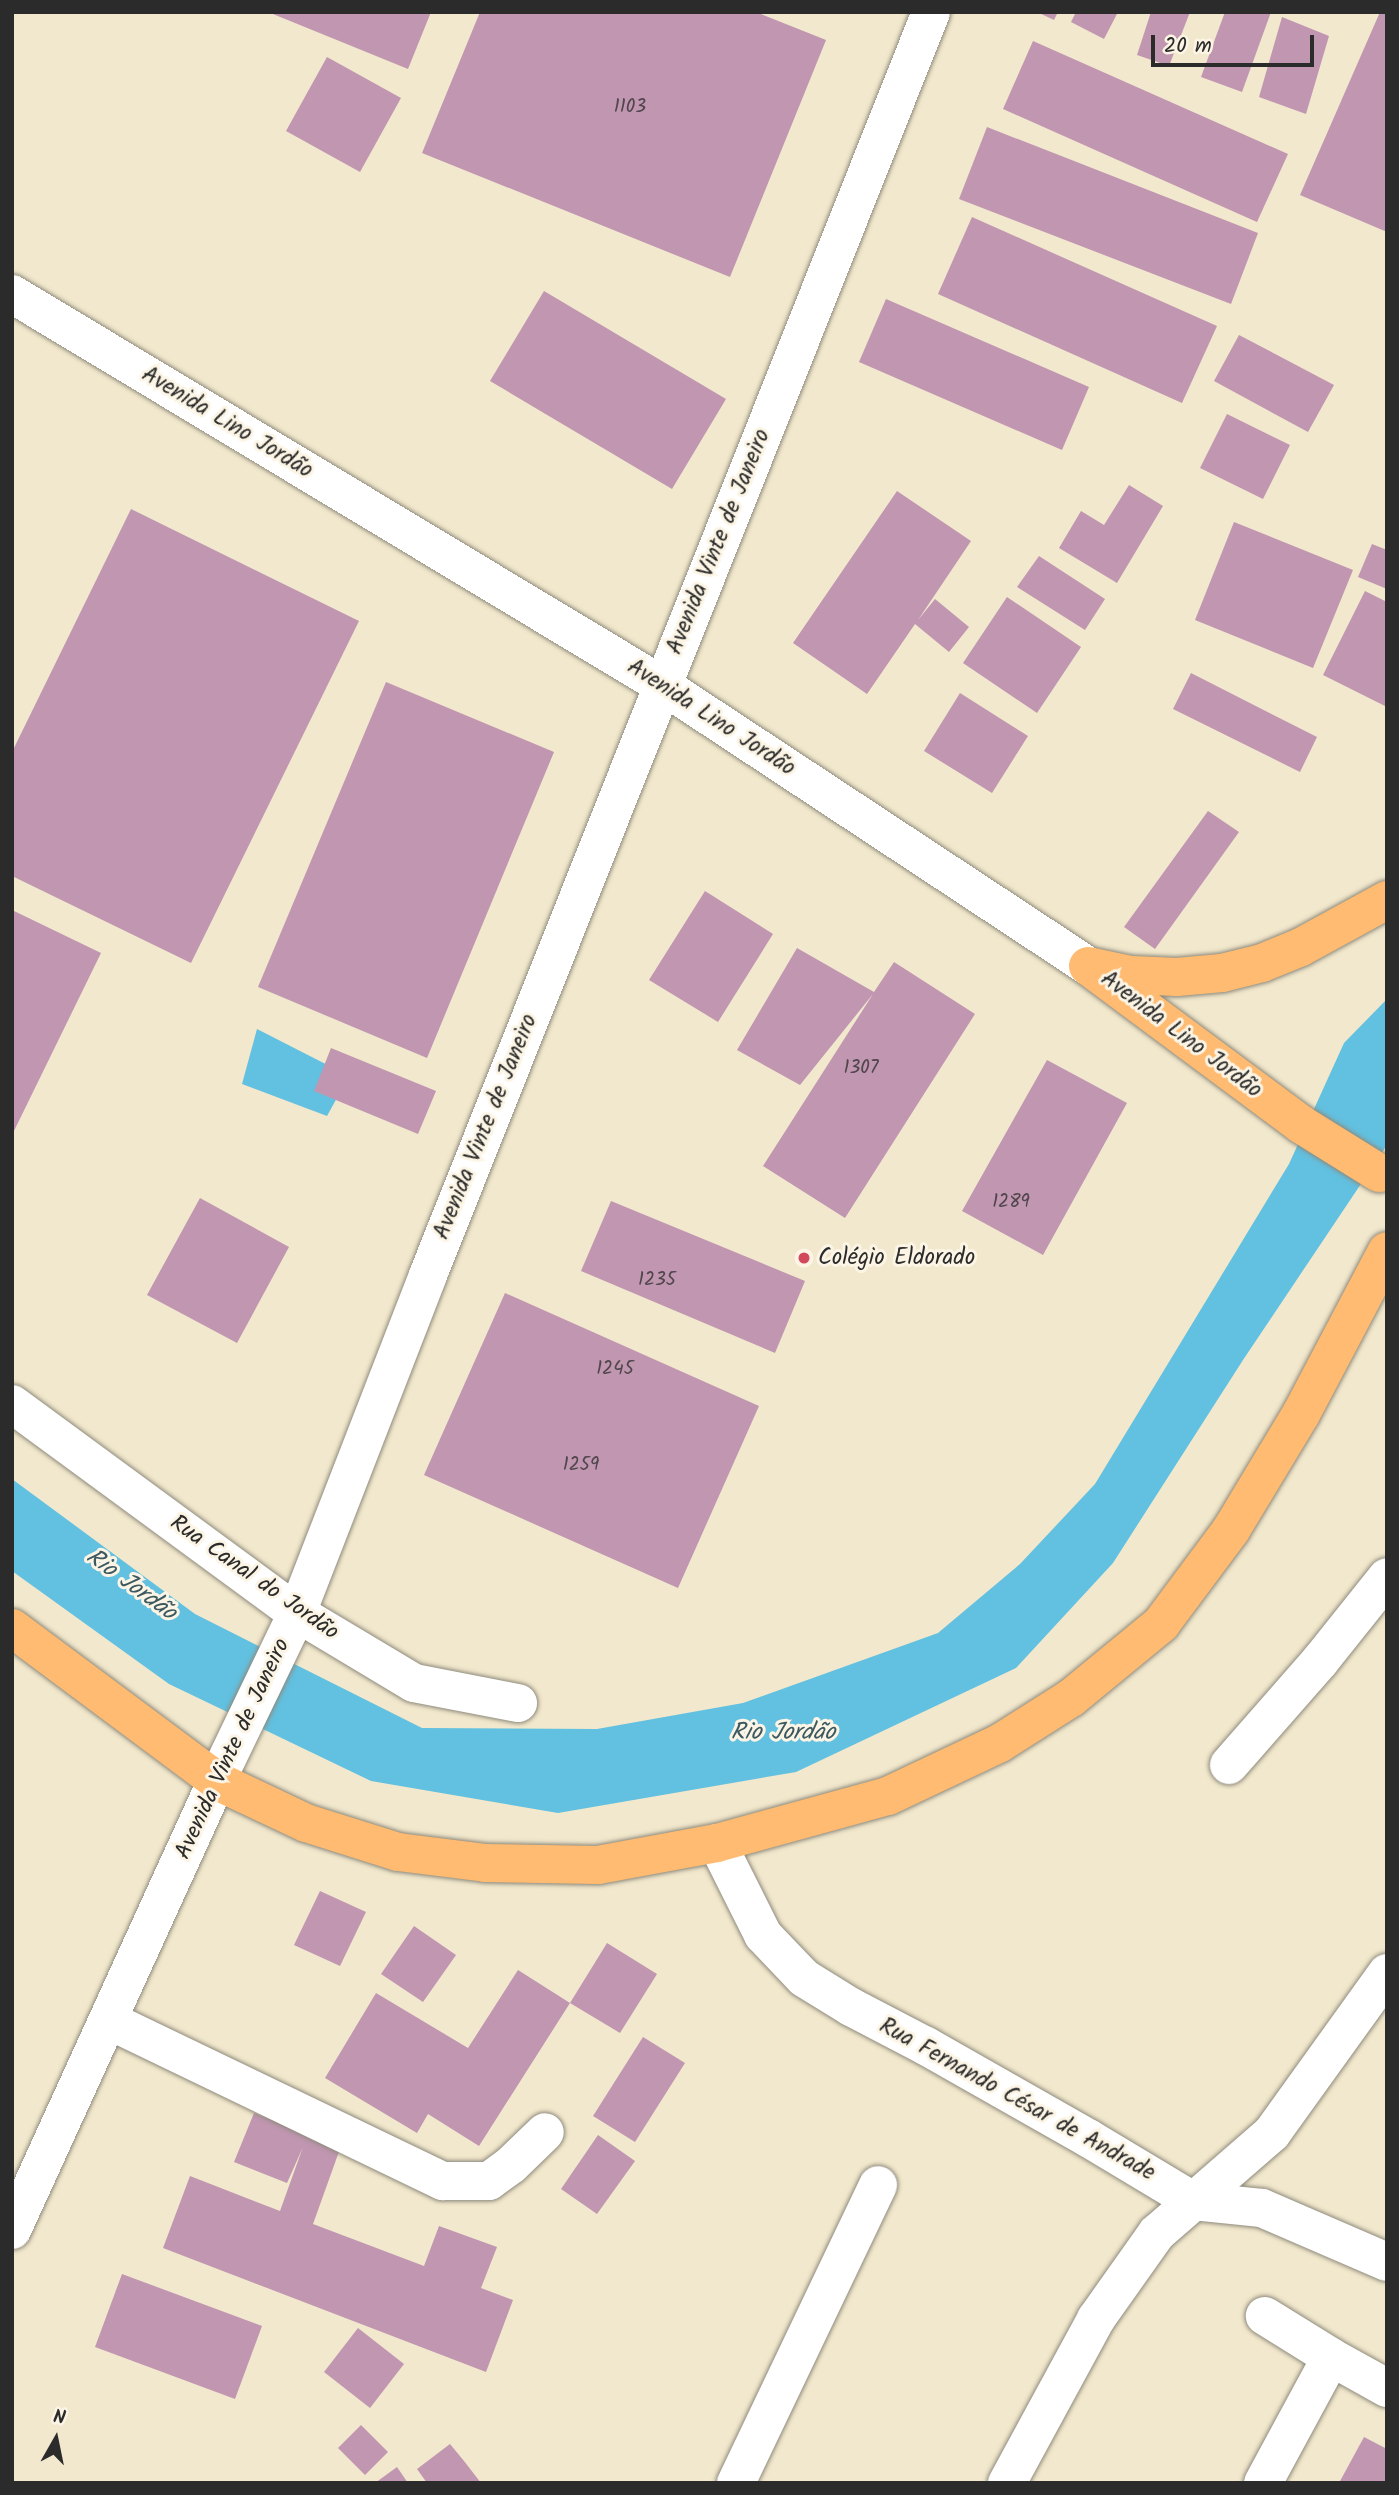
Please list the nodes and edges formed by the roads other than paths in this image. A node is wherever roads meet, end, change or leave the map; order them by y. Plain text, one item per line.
1 (931, 12) edge
2 (12, 294) edge
3 (662, 685) junction
4 (1387, 900) edge
5 (1088, 966) junction
6 (1383, 1175) edge
7 (1387, 1251) edge
8 (12, 1404) edge
9 (1387, 1577) edge
10 (292, 1623) junction
11 (12, 1628) edge
12 (518, 1703) dead end
13 (1229, 1765) dead end
14 (220, 1774) junction
15 (717, 1843) junction
16 (1387, 1973) edge
17 (108, 2020) junction
18 (545, 2133) dead end
19 (878, 2185) dead end
20 (1193, 2200) junction
21 (12, 2230) edge
22 (1387, 2262) edge
23 (1265, 2316) dead end
24 (1331, 2357) junction
25 (1387, 2388) edge
26 (736, 2483) edge
27 (1007, 2483) edge
28 (1263, 2483) edge

1 - 3 street, Avenida Vinte de Janeiro
2 - 3 street, Avenida Lino Jordão
3 - 5 street, Avenida Lino Jordão
3 - 10 street, Avenida Vinte de Janeiro
4 - 5 main road
5 - 6 main road, Avenida Lino Jordão
7 - 15 main road
8 - 10 street, Rua Canal do Jordão
9 - 13 street
10 - 12 street, Rua Canal do Jordão
10 - 14 street, Avenida Vinte de Janeiro
11 - 14 main road
14 - 15 main road
14 - 17 street, Avenida Vinte de Janeiro
15 - 20 street, Rua Fernando César de Andrade
16 - 20 street
17 - 18 street
17 - 21 street, Avenida Vinte de Janeiro
19 - 26 street
20 - 22 street, Rua Fernando César de Andrade
20 - 27 street
23 - 24 street
24 - 25 street
24 - 28 street

